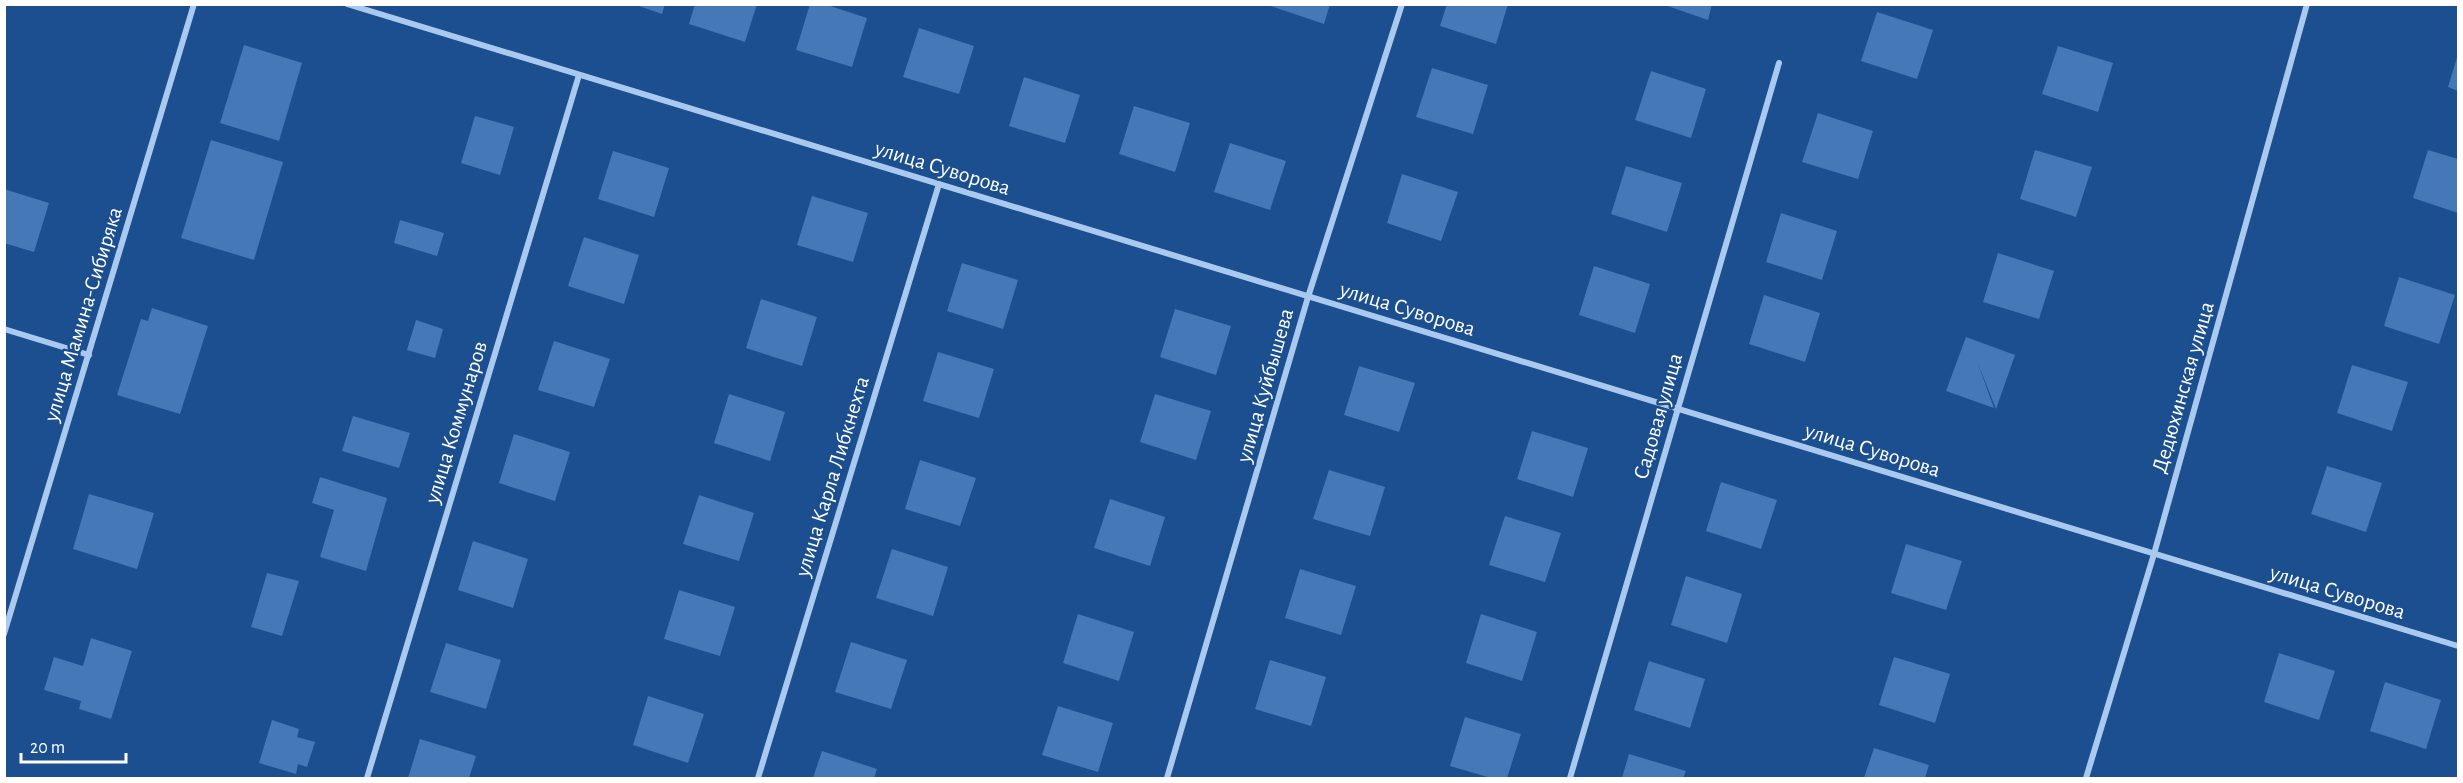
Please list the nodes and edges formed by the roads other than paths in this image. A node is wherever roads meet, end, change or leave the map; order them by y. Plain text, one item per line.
1 (194, 4) edge
2 (347, 4) edge
3 (1402, 4) edge
4 (2307, 4) edge
5 (1779, 63) dead end
6 (579, 75) junction
7 (939, 184) junction
8 (1308, 297) junction
9 (4, 329) edge
10 (88, 355) junction
11 (1678, 409) junction
12 (2154, 554) junction
13 (4, 634) edge
14 (2458, 646) edge
15 (367, 778) edge
16 (758, 778) edge
17 (1167, 778) edge
18 (1570, 778) edge
19 (2086, 778) edge

1 - 10 street, улица Мамина-Сибиряка
2 - 6 street, улица Суворова
3 - 8 street, улица Куйбышева
4 - 12 street, Дедюхинская улица
5 - 11 street, Садовая улица
6 - 7 street, улица Суворова
6 - 15 street, улица Коммунаров
7 - 8 street, улица Суворова
7 - 16 street, улица Карла Либкнехта
8 - 11 street, улица Суворова
8 - 17 street, улица Куйбышева
9 - 10 street
10 - 13 street, улица Мамина-Сибиряка
11 - 12 street, улица Суворова
11 - 18 street, Садовая улица
12 - 14 street, улица Суворова
12 - 19 street, Дедюхинская улица

